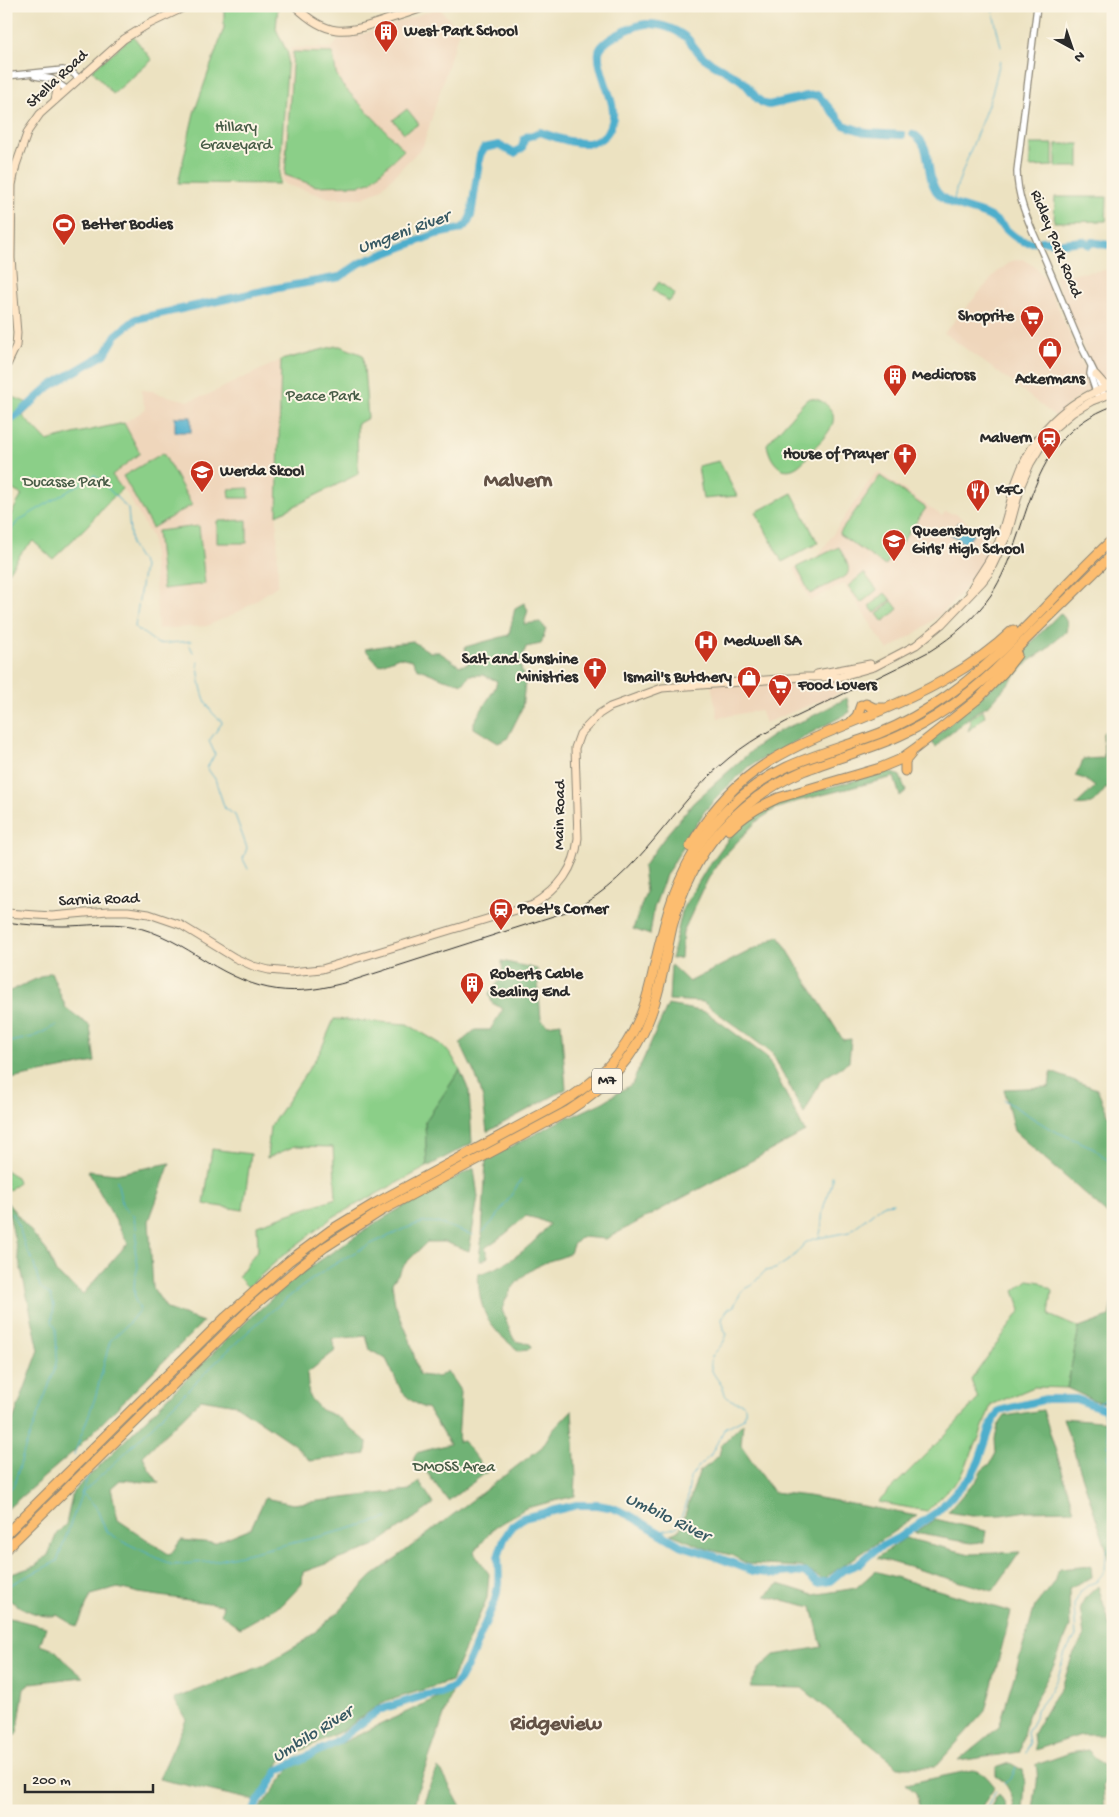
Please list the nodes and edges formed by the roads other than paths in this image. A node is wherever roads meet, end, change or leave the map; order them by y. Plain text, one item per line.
1 (187, 6) edge
2 (295, 6) edge
3 (427, 6) edge
4 (1036, 6) edge
5 (10, 76) edge
6 (78, 78) junction
7 (54, 81) junction
8 (66, 90) junction
9 (55, 100) junction
10 (6, 367) edge
11 (1091, 368) junction
12 (1096, 375) junction
13 (1112, 388) edge
14 (1100, 393) junction
15 (1113, 535) edge
16 (1113, 539) edge
17 (1113, 554) edge
18 (1042, 624) junction
19 (888, 707) junction
20 (845, 725) junction
21 (916, 748) junction
22 (880, 768) junction
23 (683, 894) junction
24 (6, 914) edge
25 (659, 944) junction
26 (269, 970) joint
27 (6, 1534) edge
28 (6, 1549) edge

1 - 6 main road, Stella Road
2 - 3 main road
4 - 11 street, Ridley Park Road
5 - 6 street
5 - 7 street
6 - 8 main road, Stella Road
7 - 8 street
7 - 9 main road
8 - 9 main road, Stella Road
9 - 10 main road, Stella Road
11 - 12 street, Ridley Park Road
11 - 14 street, Ridley Park Road
12 - 13 main road
12 - 14 street, Ridley Park Road
13 - 14 main road, Main Road
14 - 26 main road, Main Road
15 - 19 highway
16 - 25 highway, M7
17 - 18 highway, M7
18 - 21 highway
18 - 23 highway, M7
19 - 20 highway
19 - 20 highway
20 - 25 highway
21 - 22 highway
21 - 22 highway
22 - 23 highway
23 - 28 highway, M7
24 - 26 main road, Sarnia Road
25 - 27 highway, M7

